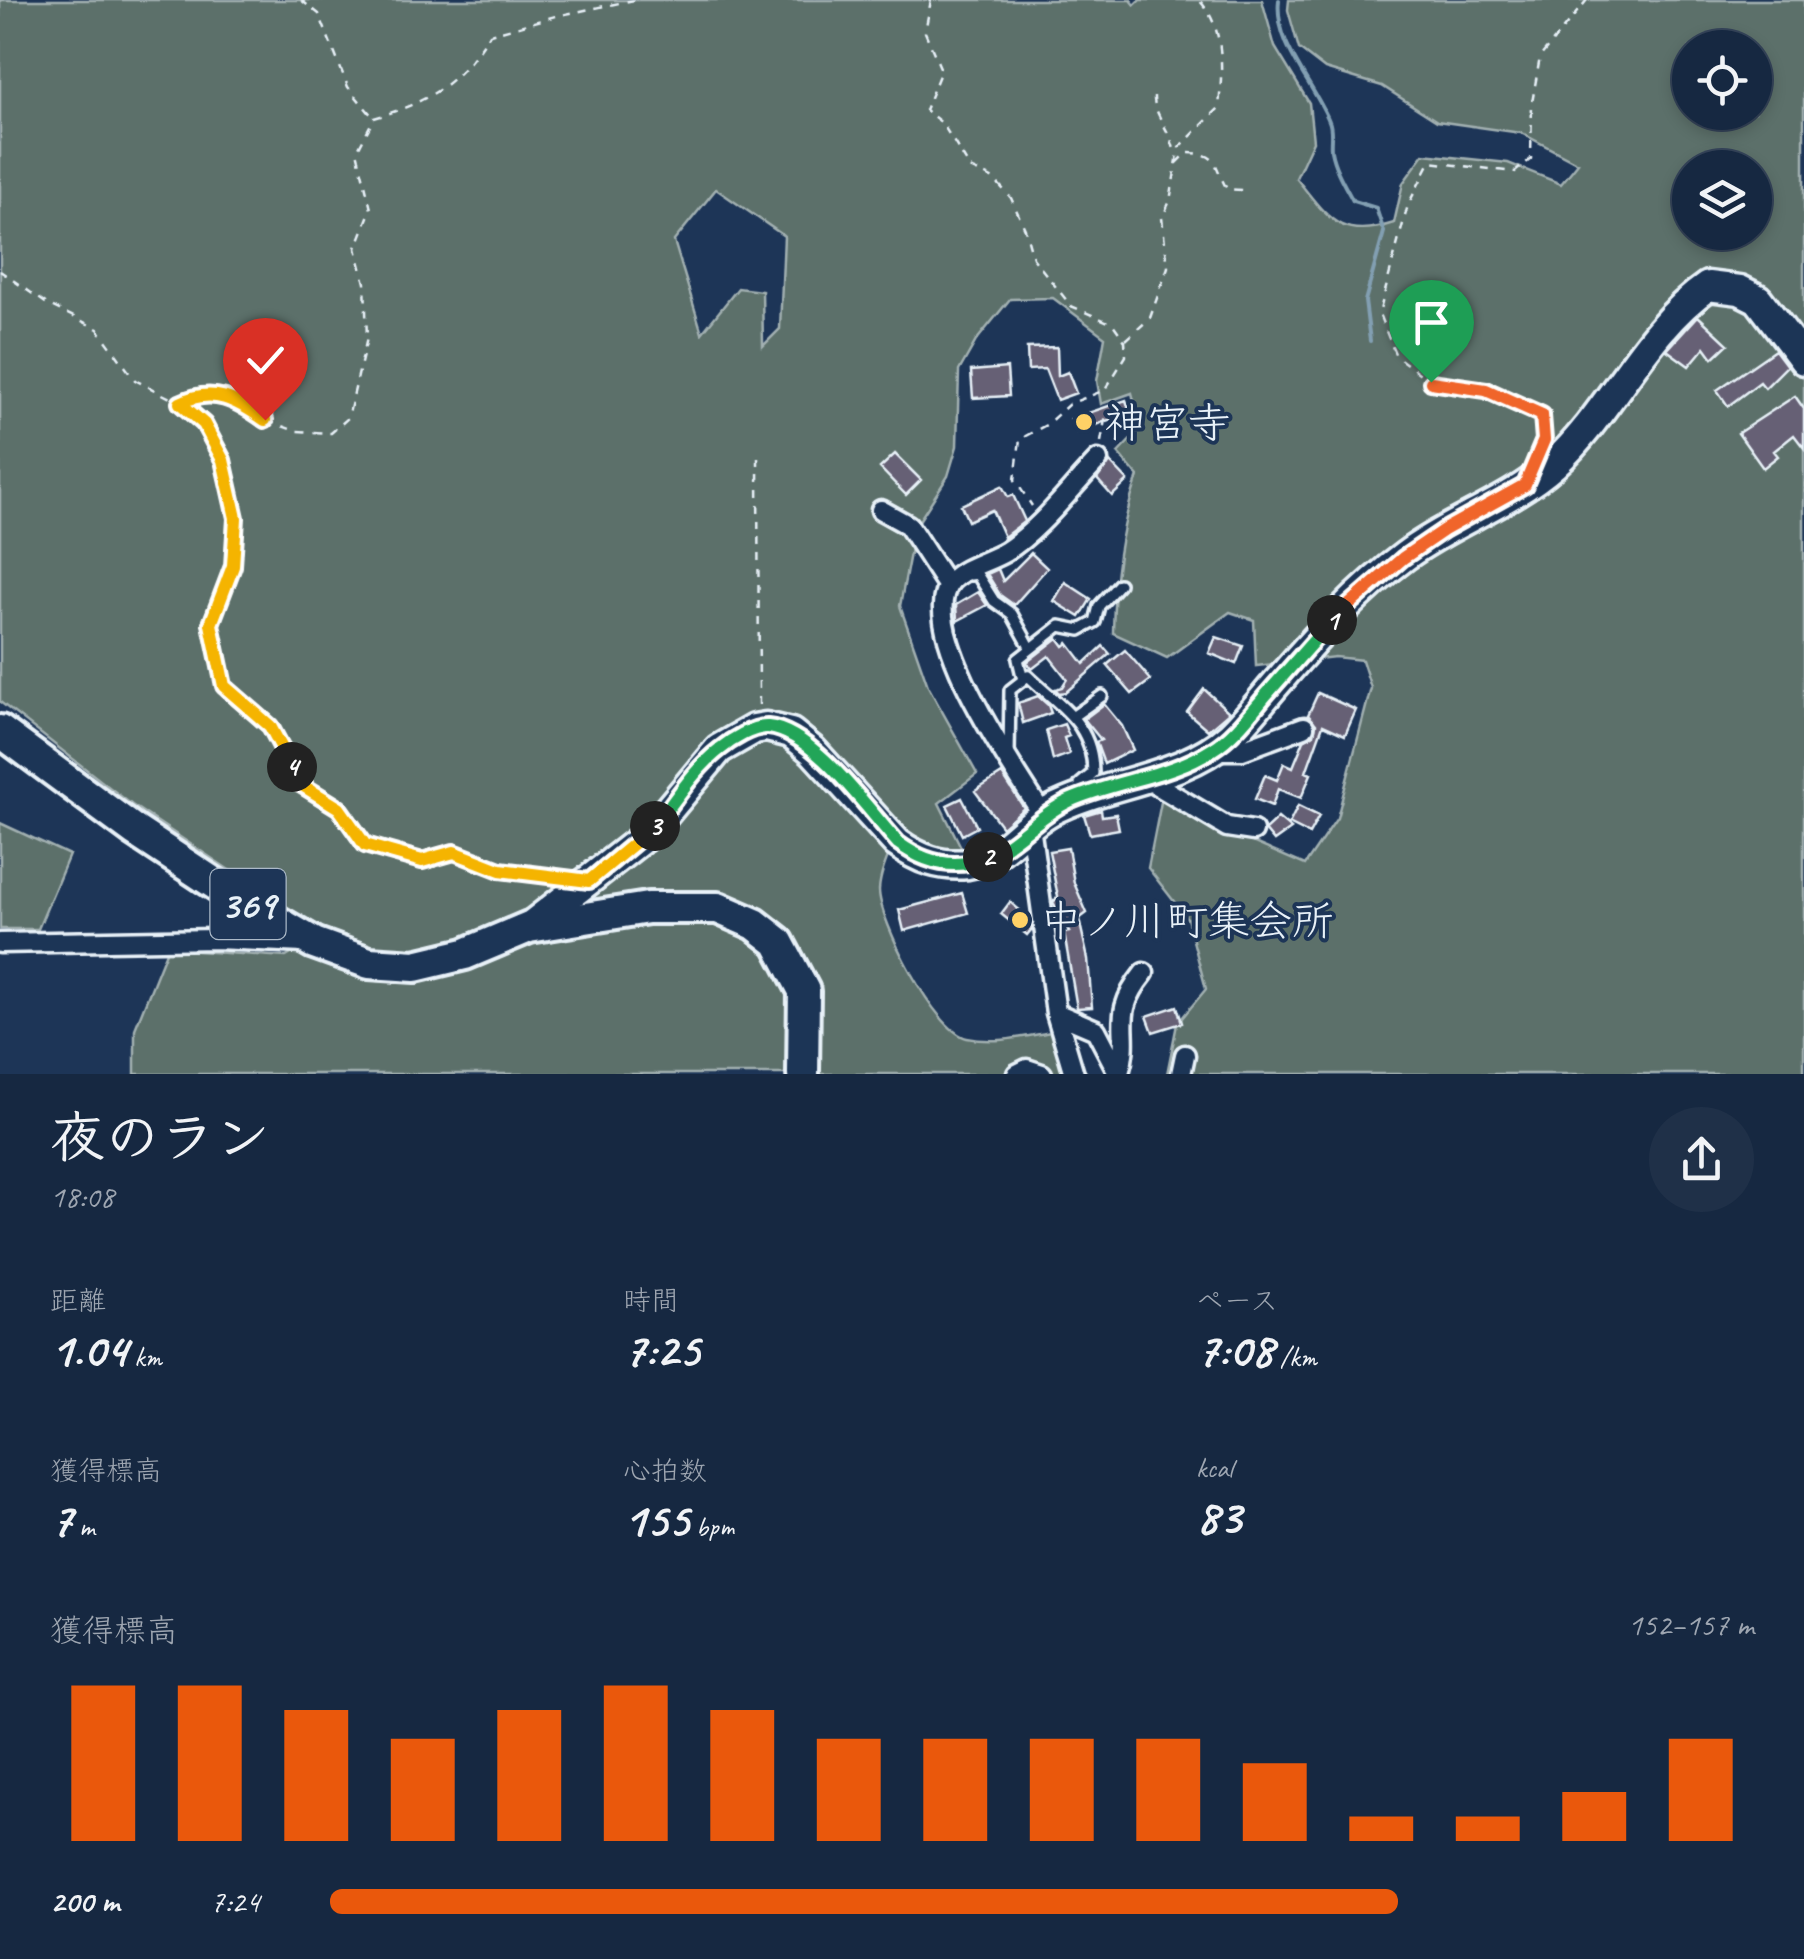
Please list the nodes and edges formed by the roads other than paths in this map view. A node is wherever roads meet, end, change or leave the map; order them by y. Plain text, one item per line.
1 (1804, 360) edge
2 (1098, 460) dead end
3 (880, 510) dead end
4 (952, 581) junction
5 (1118, 584) dead end
6 (1030, 647) junction
7 (1023, 680) junction
8 (1102, 696) dead end
9 (1075, 715) junction
10 (1304, 728) dead end
11 (0, 731) edge
12 (1212, 750) junction
13 (1009, 758) junction
14 (1145, 778) junction
15 (1080, 797) junction
16 (1036, 821) junction
17 (1254, 831) dead end
18 (529, 927) junction
19 (0, 943) edge
20 (314, 943) junction
21 (1144, 973) dead end
22 (1056, 1013) junction
23 (803, 1074) edge
24 (1016, 1074) edge
25 (1042, 1074) edge
26 (1074, 1074) edge
27 (1119, 1074) edge

1 - 12 main road
2 - 4 street
3 - 4 street
4 - 6 lane
4 - 13 street
5 - 6 lane
6 - 7 lane
7 - 9 lane
7 - 13 lane
8 - 9 lane
9 - 15 lane
10 - 12 street
11 - 20 highway, 369
12 - 14 main road
13 - 16 street
14 - 15 main road
14 - 17 street
15 - 16 main road
16 - 18 main road
16 - 22 street
18 - 20 highway, 369
18 - 23 highway, 369
19 - 20 street
21 - 27 street
22 - 26 street
22 - 27 street
24 - 25 street

